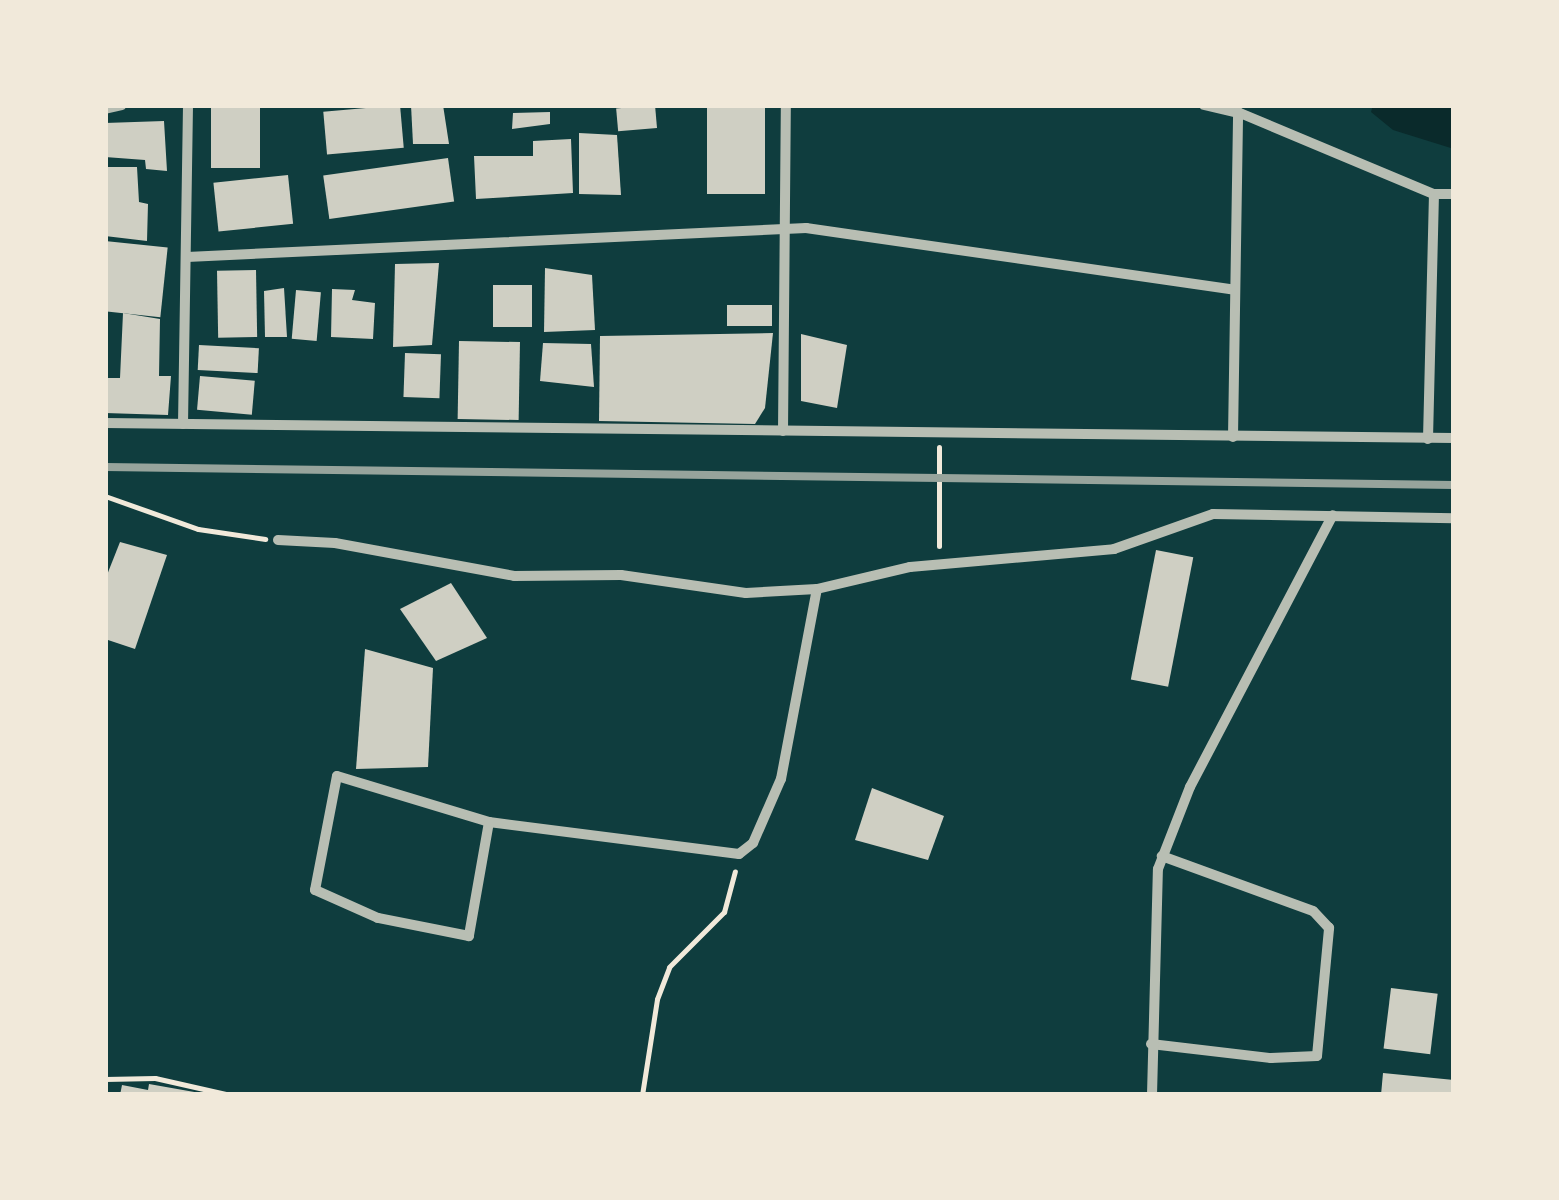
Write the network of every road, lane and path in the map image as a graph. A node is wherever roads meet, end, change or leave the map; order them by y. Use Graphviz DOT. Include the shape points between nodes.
graph roads {
  1 [pos="122,105"];
  2 [pos="188,105"];
  3 [pos="786,105"];
  4 [pos="1204,105"];
  5 [pos="105,109"];
  6 [pos="1238,112"];
  7 [pos="1434,194"];
  8 [pos="1454,194"];
  9 [pos="785,228"];
  10 [pos="187,257"];
  11 [pos="1235,290"];
  12 [pos="105,422"];
  13 [pos="183,424"];
  14 [pos="782,432"];
  15 [pos="939,434"];
  16 [pos="1233,437"];
  17 [pos="1454,438"];
  18 [pos="1428,440"];
  19 [pos="105,496"];
  20 [pos="1333,514"];
  21 [pos="1454,518"];
  22 [pos="278,540"];
  23 [pos="938,564"];
  24 [pos="817,589"];
  25 [pos="489,822"];
  26 [pos="740,854"];
  27 [pos="1162,856"];
  28 [pos="1151,1044"];
  29 [pos="105,1079"];
  30 [pos="230,1095"];
  31 [pos="642,1095"];
  32 [pos="1152,1095"];
  1 -- 5 [label="street"];
  2 -- 10 [label="street"];
  3 -- 9 [label="street"];
  4 -- 6 [label="street"];
  6 -- 7 [label="street"];
  6 -- 11 [label="street"];
  7 -- 8 [label="street"];
  7 -- 18 [label="street"];
  9 -- 10 [label="street"];
  9 -- 11 [label="street"];
  9 -- 14 [label="street"];
  10 -- 13 [label="street"];
  11 -- 16 [label="street"];
  12 -- 13 [label="street"];
  13 -- 14 [label="street"];
  14 -- 15 [label="street"];
  15 -- 16 [label="street"];
  15 -- 23 [label="path"];
  16 -- 18 [label="street"];
  17 -- 18 [label="street"];
  19 -- 22 [label="path" via="198,529"];
  20 -- 21 [label="street"];
  20 -- 23 [label="street" via="1212,514 1114,550"];
  20 -- 27 [label="street" via="1190,787"];
  22 -- 24 [label="street" via="335,543 514,576 620,576 746,593"];
  23 -- 24 [label="street"];
  24 -- 26 [label="street" via="782,779 753,843"];
  25 -- 25 [label="street" via="337,776 315,890 378,918 469,936"];
  25 -- 26 [label="street"];
  26 -- 31 [label="path" via="724,912 669,968 657,999"];
  27 -- 28 [label="street"];
  27 -- 28 [label="street" via="1313,911 1330,928 1316,1056 1271,1058"];
  28 -- 32 [label="street"];
  29 -- 30 [label="path" via="155,1078"];
}
